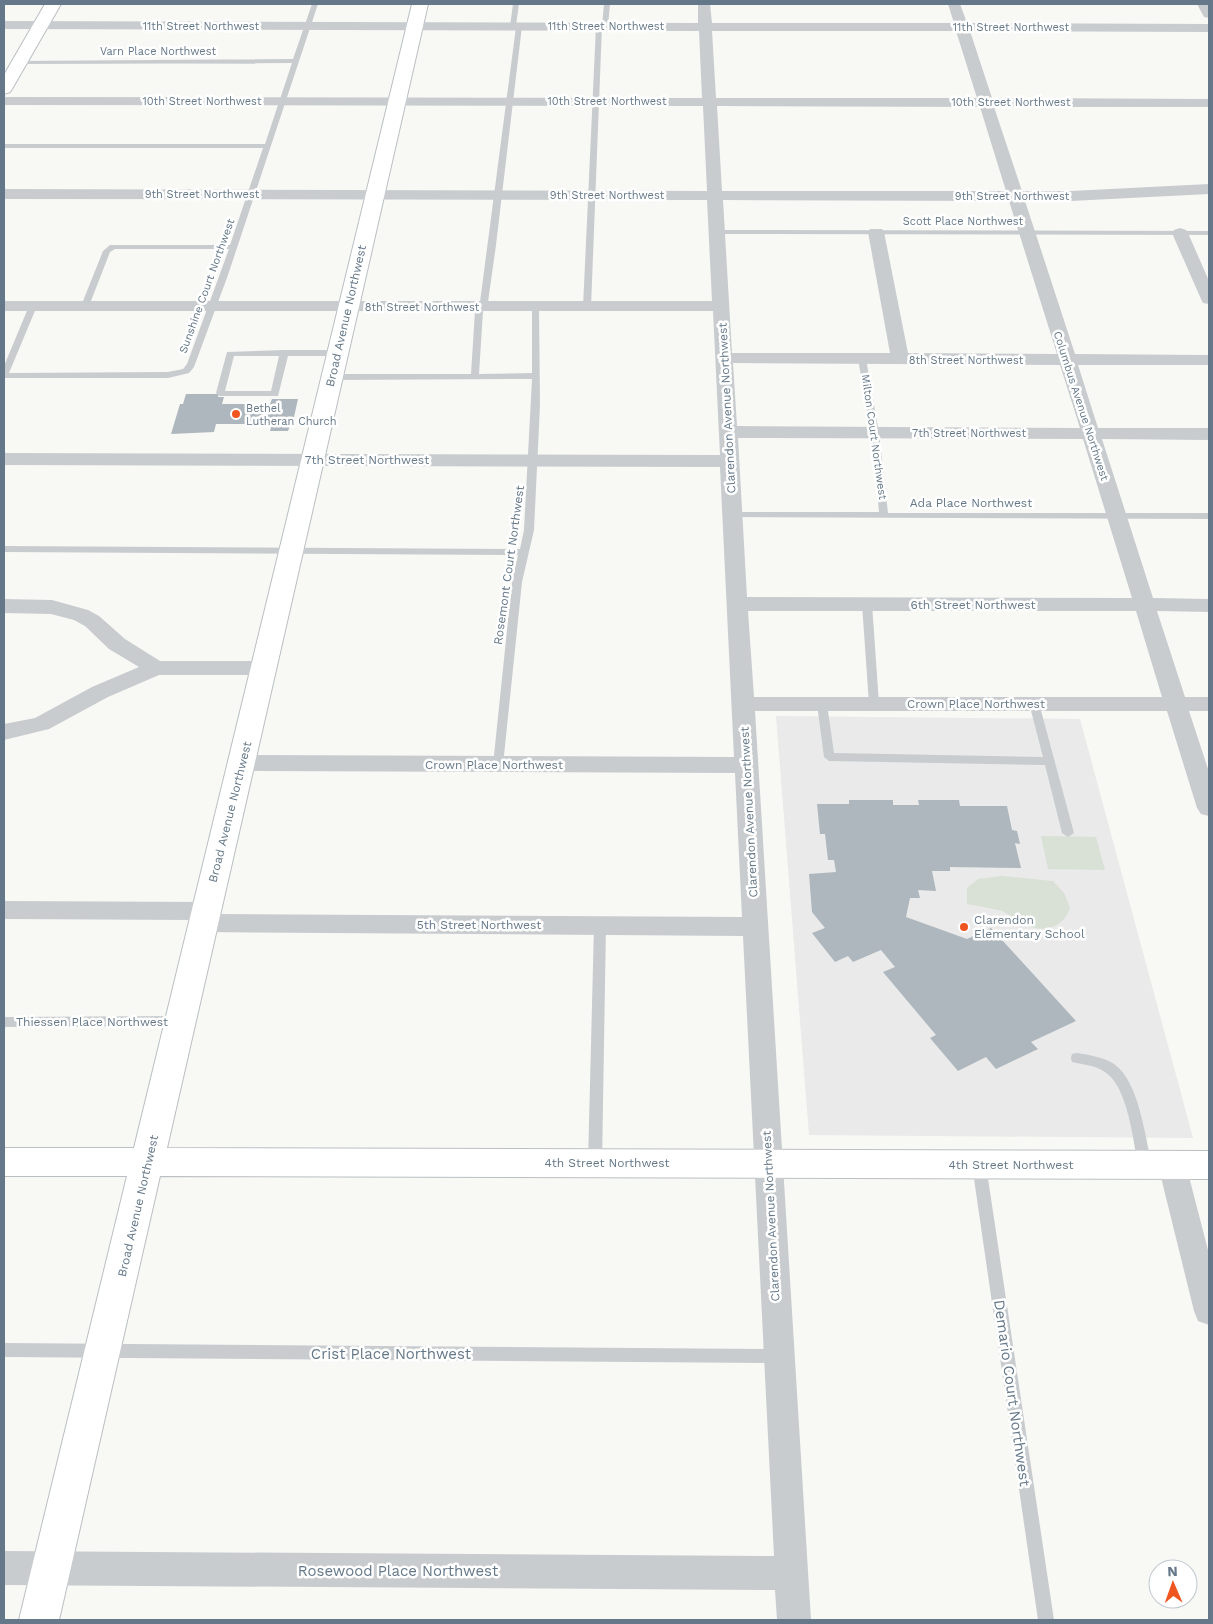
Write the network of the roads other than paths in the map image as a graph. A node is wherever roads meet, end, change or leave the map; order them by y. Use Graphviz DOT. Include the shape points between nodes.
graph roads {
  1 [pos="53,4"];
  2 [pos="315,4"];
  3 [pos="516,4"];
  4 [pos="607,4"];
  5 [pos="704,4"];
  6 [pos="954,4"];
  7 [pos="1203,4"];
  8 [pos="1209,14"];
  9 [pos="417,15"];
  10 [pos="4,26"];
  11 [pos="40,26"];
  12 [pos="308,26"];
  13 [pos="516,26"];
  14 [pos="602,26"];
  15 [pos="705,26"];
  16 [pos="962,27"];
  17 [pos="1209,28"];
  18 [pos="296,61"];
  19 [pos="19,62"];
  20 [pos="5,86"];
  21 [pos="4,101"];
  22 [pos="282,101"];
  23 [pos="396,101"];
  24 [pos="509,101"];
  25 [pos="597,101"];
  26 [pos="710,101"];
  27 [pos="985,102"];
  28 [pos="1209,103"];
  29 [pos="4,146"];
  30 [pos="267,146"];
  31 [pos="1209,189"];
  32 [pos="4,194"];
  33 [pos="252,194"];
  34 [pos="375,195"];
  35 [pos="499,195"];
  36 [pos="715,195"];
  37 [pos="592,196"];
  38 [pos="1016,196"];
  39 [pos="716,232"];
  40 [pos="876,232"];
  41 [pos="1026,232"];
  42 [pos="1180,233"];
  43 [pos="1209,233"];
  44 [pos="233,247"];
  45 [pos="1209,299"];
  46 [pos="4,306"];
  47 [pos="33,306"];
  48 [pos="85,306"];
  49 [pos="211,306"];
  50 [pos="721,306"];
  51 [pos="349,307"];
  52 [pos="481,307"];
  53 [pos="536,307"];
  54 [pos="587,307"];
  55 [pos="338,353"];
  56 [pos="284,354"];
  57 [pos="724,358"];
  58 [pos="862,359"];
  59 [pos="900,359"];
  60 [pos="1067,360"];
  61 [pos="1209,360"];
  62 [pos="4,376"];
  63 [pos="536,376"];
  64 [pos="332,377"];
  65 [pos="475,378"];
  66 [pos="728,432"];
  67 [pos="874,433"];
  68 [pos="1089,433"];
  69 [pos="1209,434"];
  70 [pos="4,459"];
  71 [pos="312,459"];
  72 [pos="534,461"];
  73 [pos="730,461"];
  74 [pos="733,515"];
  75 [pos="884,515"];
  76 [pos="1116,516"];
  77 [pos="1209,516"];
  78 [pos="4,549"];
  79 [pos="291,551"];
  80 [pos="524,552"];
  81 [pos="738,604"];
  82 [pos="866,604"];
  83 [pos="1146,605"];
  84 [pos="1209,605"];
  85 [pos="4,606"];
  86 [pos="156,668"];
  87 [pos="263,668"];
  88 [pos="1034,703"];
  89 [pos="743,704"];
  90 [pos="822,704"];
  91 [pos="874,704"];
  92 [pos="1176,704"];
  93 [pos="1209,704"];
  94 [pos="4,732"];
  95 [pos="1050,760"];
  96 [pos="242,763"];
  97 [pos="498,765"];
  98 [pos="747,765"];
  99 [pos="1209,808"];
  100 [pos="1068,833"];
  101 [pos="4,910"];
  102 [pos="204,917"];
  103 [pos="600,926"];
  104 [pos="756,927"];
  105 [pos="4,1022"];
  106 [pos="180,1022"];
  107 [pos="1077,1058"];
  108 [pos="4,1162"];
  109 [pos="148,1162"];
  110 [pos="595,1163"];
  111 [pos="768,1164"];
  112 [pos="979,1165"];
  113 [pos="1158,1165"];
  114 [pos="1209,1165"];
  115 [pos="1209,1311"];
  116 [pos="4,1350"];
  117 [pos="104,1352"];
  118 [pos="779,1356"];
  119 [pos="4,1568"];
  120 [pos="52,1569"];
  121 [pos="791,1574"];
  122 [pos="39,1620"];
  123 [pos="794,1620"];
  124 [pos="1046,1620"];
  1 -- 11 [label="street"];
  2 -- 12 [label="lane, Sunshine Court Northwest"];
  3 -- 13 [label="lane"];
  4 -- 14 [label="lane"];
  5 -- 15 [label="street, Clarendon Avenue Northwest"];
  6 -- 16 [label="street, Columbus Avenue Northwest"];
  7 -- 8 [label="street"];
  9 -- 12 [label="street, 11th Street Northwest"];
  9 -- 13 [label="street, 11th Street Northwest"];
  9 -- 23 [label="street, Broad Avenue Northwest"];
  10 -- 11 [label="street, 11th Street Northwest"];
  11 -- 12 [label="street, 11th Street Northwest"];
  11 -- 19 [label="street"];
  12 -- 18 [label="lane, Sunshine Court Northwest"];
  13 -- 14 [label="street, 11th Street Northwest"];
  13 -- 24 [label="lane"];
  14 -- 15 [label="street, 11th Street Northwest"];
  14 -- 25 [label="lane"];
  15 -- 16 [label="street, 11th Street Northwest"];
  15 -- 26 [label="street, Clarendon Avenue Northwest"];
  16 -- 17 [label="street, 11th Street Northwest"];
  16 -- 27 [label="street, Columbus Avenue Northwest"];
  18 -- 19 [label="lane, Varn Place Northwest"];
  18 -- 22 [label="lane, Sunshine Court Northwest"];
  19 -- 20 [label="street"];
  21 -- 22 [label="street, 10th Street Northwest"];
  22 -- 23 [label="street, 10th Street Northwest"];
  22 -- 30 [label="lane, Sunshine Court Northwest"];
  23 -- 24 [label="street, 10th Street Northwest"];
  23 -- 34 [label="street, Broad Avenue Northwest"];
  24 -- 25 [label="street, 10th Street Northwest"];
  24 -- 35 [label="lane"];
  25 -- 26 [label="street, 10th Street Northwest"];
  25 -- 37 [label="lane"];
  26 -- 27 [label="street, 10th Street Northwest"];
  26 -- 36 [label="street, Clarendon Avenue Northwest"];
  27 -- 28 [label="street, 10th Street Northwest"];
  27 -- 38 [label="street, Columbus Avenue Northwest"];
  29 -- 30 [label="lane"];
  30 -- 33 [label="lane, Sunshine Court Northwest"];
  31 -- 38 [label="street, 9th Street Northwest"];
  32 -- 33 [label="street, 9th Street Northwest"];
  33 -- 34 [label="street, 9th Street Northwest"];
  33 -- 44 [label="lane, Sunshine Court Northwest"];
  34 -- 35 [label="street, 9th Street Northwest"];
  34 -- 51 [label="street, Broad Avenue Northwest"];
  35 -- 37 [label="street, 9th Street Northwest"];
  35 -- 52 [label="lane"];
  36 -- 37 [label="street, 9th Street Northwest"];
  36 -- 38 [label="street, 9th Street Northwest"];
  36 -- 39 [label="street, Clarendon Avenue Northwest"];
  37 -- 54 [label="lane"];
  38 -- 41 [label="street, Columbus Avenue Northwest"];
  39 -- 40 [label="lane, Scott Place Northwest"];
  39 -- 50 [label="street, Clarendon Avenue Northwest"];
  40 -- 41 [label="lane, Scott Place Northwest"];
  40 -- 59 [label="street"];
  41 -- 42 [label="lane, Scott Place Northwest"];
  41 -- 60 [label="street, Columbus Avenue Northwest"];
  42 -- 43 [label="lane, Scott Place Northwest"];
  42 -- 45 [label="street"];
  44 -- 48 [label="lane" via="113,247 107,251"];
  44 -- 49 [label="lane, Sunshine Court Northwest"];
  46 -- 47 [label="street, 8th Street Northwest"];
  47 -- 48 [label="street, 8th Street Northwest"];
  47 -- 62 [label="lane"];
  48 -- 49 [label="street, 8th Street Northwest"];
  49 -- 51 [label="street, 8th Street Northwest"];
  49 -- 62 [label="lane, Sunshine Court Northwest" via="191,365 183,373"];
  50 -- 54 [label="street, 8th Street Northwest"];
  50 -- 57 [label="street, Clarendon Avenue Northwest"];
  51 -- 52 [label="street, 8th Street Northwest"];
  51 -- 55 [label="street, Broad Avenue Northwest"];
  52 -- 53 [label="street, 8th Street Northwest"];
  52 -- 65 [label="lane"];
  53 -- 54 [label="street, 8th Street Northwest"];
  53 -- 63 [label="lane, Rosemont Court Northwest"];
  55 -- 56 [label="lane"];
  55 -- 64 [label="street, Broad Avenue Northwest"];
  56 -- 56 [label="lane" via="230,354 220,393 275,394"];
  57 -- 58 [label="street, 8th Street Northwest"];
  57 -- 66 [label="street, Clarendon Avenue Northwest"];
  58 -- 59 [label="street, 8th Street Northwest"];
  58 -- 67 [label="lane, Milton Court Northwest"];
  59 -- 60 [label="street, 8th Street Northwest"];
  60 -- 61 [label="street, 8th Street Northwest"];
  60 -- 68 [label="street, Columbus Avenue Northwest"];
  63 -- 65 [label="lane"];
  63 -- 72 [label="lane, Rosemont Court Northwest"];
  64 -- 65 [label="lane"];
  64 -- 71 [label="street, Broad Avenue Northwest"];
  66 -- 67 [label="street, 7th Street Northwest"];
  66 -- 73 [label="street, Clarendon Avenue Northwest"];
  67 -- 68 [label="street, 7th Street Northwest"];
  67 -- 75 [label="lane, Milton Court Northwest"];
  68 -- 69 [label="street, 7th Street Northwest"];
  68 -- 76 [label="street, Columbus Avenue Northwest"];
  70 -- 71 [label="street, 7th Street Northwest"];
  71 -- 72 [label="street, 7th Street Northwest"];
  71 -- 79 [label="street, Broad Avenue Northwest"];
  72 -- 73 [label="street, 7th Street Northwest"];
  72 -- 80 [label="lane, Rosemont Court Northwest" via="529,530"];
  73 -- 74 [label="street, Clarendon Avenue Northwest"];
  74 -- 75 [label="lane, Ada Place Northwest"];
  74 -- 81 [label="street, Clarendon Avenue Northwest"];
  75 -- 76 [label="lane, Ada Place Northwest"];
  76 -- 77 [label="lane, Ada Place Northwest"];
  76 -- 83 [label="street, Columbus Avenue Northwest"];
  78 -- 79 [label="lane"];
  79 -- 80 [label="lane"];
  79 -- 87 [label="street, Broad Avenue Northwest"];
  80 -- 97 [label="lane, Rosemont Court Northwest" via="517,582"];
  81 -- 82 [label="street, 6th Street Northwest"];
  81 -- 89 [label="street, Clarendon Avenue Northwest"];
  82 -- 83 [label="street, 6th Street Northwest"];
  82 -- 91 [label="lane"];
  83 -- 84 [label="street, 6th Street Northwest"];
  83 -- 92 [label="street, Columbus Avenue Northwest"];
  85 -- 86 [label="street" via="52,607 81,615 117,644"];
  86 -- 87 [label="street"];
  86 -- 94 [label="street" via="100,692 41,724"];
  87 -- 96 [label="street, Broad Avenue Northwest"];
  88 -- 91 [label="street, Crown Place Northwest"];
  88 -- 92 [label="street, Crown Place Northwest"];
  88 -- 95 [label="lane"];
  89 -- 90 [label="street, Crown Place Northwest"];
  89 -- 98 [label="street, Clarendon Avenue Northwest"];
  90 -- 91 [label="street, Crown Place Northwest"];
  90 -- 95 [label="lane" via="829,757"];
  92 -- 93 [label="street, Crown Place Northwest"];
  92 -- 99 [label="street, Columbus Avenue Northwest"];
  95 -- 100 [label="lane"];
  96 -- 97 [label="street, Crown Place Northwest"];
  96 -- 102 [label="street, Broad Avenue Northwest"];
  97 -- 98 [label="street, Crown Place Northwest"];
  98 -- 104 [label="street, Clarendon Avenue Northwest"];
  101 -- 102 [label="street, 5th Street Northwest"];
  102 -- 103 [label="street, 5th Street Northwest"];
  102 -- 106 [label="street, Broad Avenue Northwest"];
  103 -- 104 [label="street, 5th Street Northwest"];
  103 -- 110 [label="lane"];
  104 -- 111 [label="street, Clarendon Avenue Northwest"];
  105 -- 106 [label="lane, Thiessen Place Northwest"];
  106 -- 109 [label="street, Broad Avenue Northwest"];
  107 -- 113 [label="lane" via="1096,1060 1118,1075"];
  108 -- 109 [label="street, 4th Street Northwest"];
  109 -- 110 [label="street, 4th Street Northwest"];
  109 -- 117 [label="street, Broad Avenue Northwest"];
  110 -- 111 [label="street, 4th Street Northwest"];
  111 -- 112 [label="street, 4th Street Northwest"];
  111 -- 118 [label="street, Clarendon Avenue Northwest"];
  112 -- 113 [label="street, 4th Street Northwest"];
  112 -- 124 [label="lane, Demario Court Northwest"];
  113 -- 114 [label="street, 4th Street Northwest"];
  113 -- 115 [label="street"];
  116 -- 117 [label="lane, Crist Place Northwest"];
  117 -- 118 [label="lane, Crist Place Northwest"];
  117 -- 120 [label="street, Broad Avenue Northwest"];
  118 -- 121 [label="street, Clarendon Avenue Northwest"];
  119 -- 120 [label="street, Rosewood Place Northwest"];
  120 -- 121 [label="street, Rosewood Place Northwest"];
  120 -- 122 [label="street, Broad Avenue Northwest"];
  121 -- 123 [label="street, Clarendon Avenue Northwest"];
}
